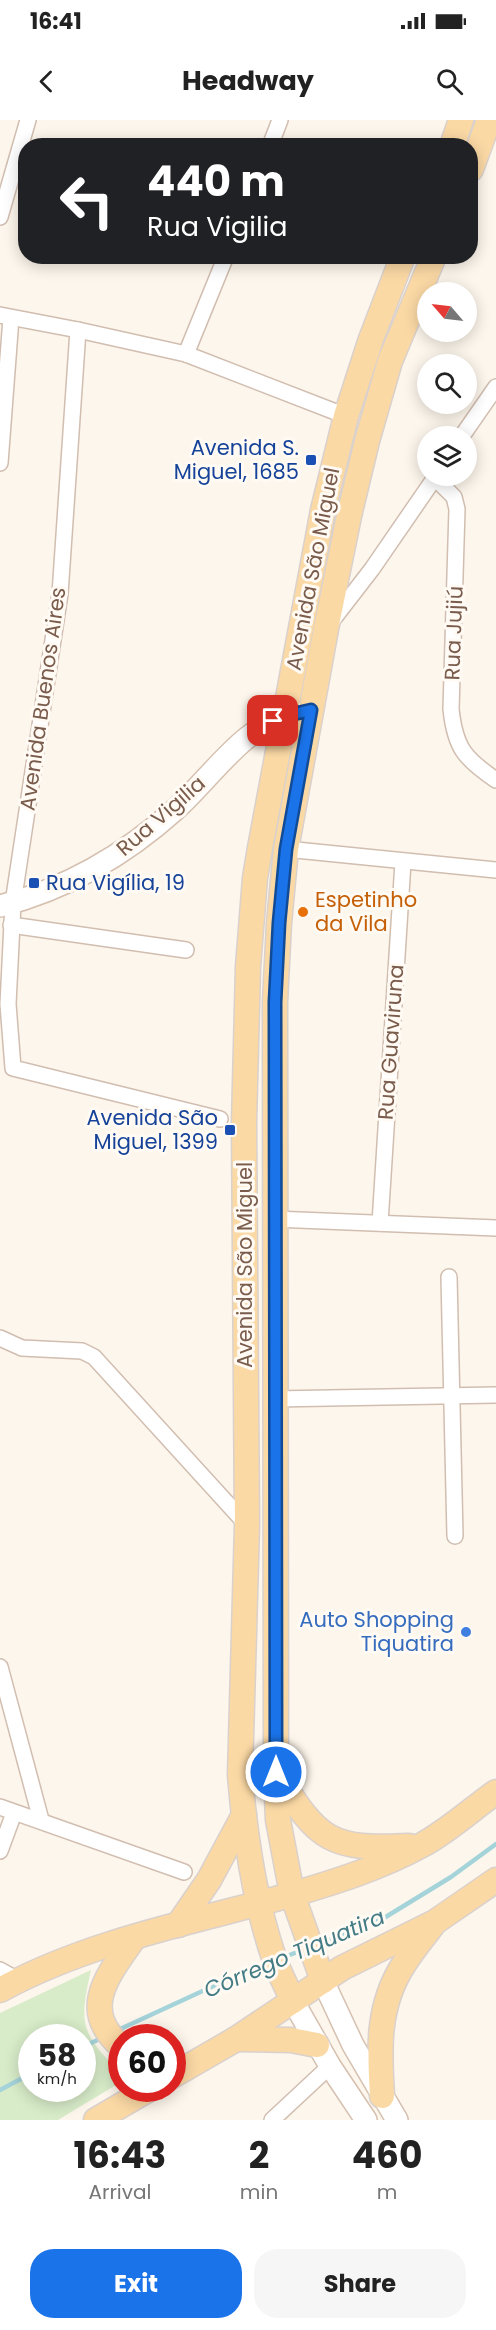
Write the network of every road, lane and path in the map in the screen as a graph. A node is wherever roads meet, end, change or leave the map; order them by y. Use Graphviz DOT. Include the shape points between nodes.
graph roads {
  1 [pos="28,120"];
  2 [pos="280,120"];
  3 [pos="461,120"];
  4 [pos="489,120"];
  5 [pos="23,138"];
  6 [pos="273,138"];
  7 [pos="455,138"];
  8 [pos="478,150"];
  9 [pos="18,154"];
  10 [pos="1,212"];
  11 [pos="223,264"];
  12 [pos="400,264"];
  13 [pos="431,264"];
  14 [pos="5,316"];
  15 [pos="78,330"];
  16 [pos="186,354"];
  17 [pos="496,387"];
  18 [pos="346,416"];
  19 [pos="469,426"];
  20 [pos="0,463"];
  21 [pos="428,486"];
  22 [pos="444,486"];
  23 [pos="326,629"];
  24 [pos="311,710"];
  25 [pos="285,716"];
  26 [pos="496,780"];
  27 [pos="286,849"];
  28 [pos="403,862"];
  29 [pos="496,870"];
  30 [pos="7,905"];
  31 [pos="11,925"];
  32 [pos="186,950"];
  33 [pos="220,1119"];
  34 [pos="274,1219"];
  35 [pos="380,1223"];
  36 [pos="496,1228"];
  37 [pos="449,1277"];
  38 [pos="0,1338"];
  39 [pos="496,1395"];
  40 [pos="452,1396"];
  41 [pos="274,1398"];
  42 [pos="248,1525"];
  43 [pos="455,1536"];
  44 [pos="0,1667"];
  45 [pos="276,1772"];
  46 [pos="496,1792"];
  47 [pos="7,1810"];
  48 [pos="243,1815"];
  49 [pos="41,1820"];
  50 [pos="423,1845"];
  51 [pos="0,1851"];
  52 [pos="184,1872"];
  53 [pos="496,1880"];
  54 [pos="292,1894"];
  55 [pos="258,1904"];
  56 [pos="435,1922"];
  57 [pos="178,1925"];
  58 [pos="134,1938"];
  59 [pos="6,1980"];
  60 [pos="323,1981"];
  61 [pos="292,2001"];
  62 [pos="108,2034"];
  63 [pos="237,2039"];
  64 [pos="317,2045"];
  65 [pos="186,2060"];
  66 [pos="200,2060"];
  67 [pos="330,2066"];
  68 [pos="186,2068"];
  69 [pos="382,2096"];
  70 [pos="128,2102"];
  71 [pos="96,2120"];
  72 [pos="272,2120"];
  73 [pos="366,2120"];
  74 [pos="397,2120"];
  1 -- 5 [label="street"];
  2 -- 6 [label="street"];
  3 -- 7 [label="main road"];
  4 -- 8 [label="main road"];
  9 -- 10 [label="street"];
  11 -- 16 [label="street"];
  12 -- 18 [label="main road, Avenida São Miguel"];
  13 -- 23 [label="main road, Avenida São Miguel" via="380,395"];
  14 -- 15 [label="street"];
  14 -- 20 [label="street"];
  15 -- 16 [label="street"];
  15 -- 30 [label="street, Avenida Buenos Aires" via="60,594"];
  16 -- 18 [label="street"];
  17 -- 19 [label="street"];
  18 -- 25 [label="main road, Avenida São Miguel" via="322,510"];
  21 -- 23 [label="street"];
  22 -- 26 [label="street, Rua Jujiú" via="454,497 457,509 451,710 454,731 471,762"];
  23 -- 24 [label="main road, Avenida São Miguel"];
  24 -- 25 [label="street, Rua Vigilia"];
  24 -- 27 [label="main road, Avenida São Miguel"];
  25 -- 30 [label="street, Rua Vigilia" via="262,726 236,747 142,838 68,882"];
  25 -- 42 [label="main road, Avenida São Miguel" via="255,879 248,967 243,1220"];
  27 -- 28 [label="street"];
  27 -- 34 [label="main road, Avenida São Miguel" via="275,1002"];
  28 -- 29 [label="street"];
  28 -- 35 [label="street, Rua Guaviruna"];
  30 -- 31 [label="street, Avenida Buenos Aires"];
  31 -- 32 [label="street"];
  31 -- 33 [label="street, Avenida Buenos Aires" via="8,1004 13,1068"];
  34 -- 35 [label="street"];
  34 -- 41 [label="main road, Avenida São Miguel"];
  35 -- 36 [label="street"];
  37 -- 40 [label="street"];
  38 -- 42 [label="street" via="22,1348 82,1351 94,1356"];
  39 -- 40 [label="street"];
  40 -- 41 [label="street"];
  40 -- 43 [label="street"];
  41 -- 45 [label="main road, Avenida São Miguel"];
  42 -- 48 [label="main road, Avenida São Miguel" via="240,1775"];
  44 -- 49 [label="street"];
  45 -- 50 [label="main road" via="309,1822 345,1845"];
  45 -- 54 [label="main road, Avenida São Miguel" via="279,1820"];
  46 -- 50 [label="main road"];
  47 -- 49 [label="street"];
  47 -- 51 [label="street"];
  48 -- 55 [label="main road, Avenida São Miguel"];
  48 -- 57 [label="main road" via="209,1880"];
  49 -- 52 [label="street"];
  50 -- 54 [label="main road" via="376,1866"];
  53 -- 56 [label="main road"];
  54 -- 55 [label="main road"];
  54 -- 60 [label="main road, Avenida São Miguel"];
  55 -- 57 [label="main road"];
  55 -- 61 [label="main road, Avenida São Miguel"];
  56 -- 60 [label="main road"];
  56 -- 69 [label="main road" via="404,1963 385,2004 380,2044"];
  57 -- 58 [label="main road"];
  58 -- 59 [label="main road"];
  58 -- 62 [label="main road" via="104,1982 100,1996 99,2012"];
  60 -- 61 [label="main road"];
  60 -- 69 [label="street, Avenida São Miguel" via="336,2013"];
  61 -- 63 [label="main road"];
  61 -- 64 [label="street, Avenida São Miguel"];
  63 -- 64 [label="main road" via="291,2040"];
  63 -- 66 [label="main road"];
  64 -- 67 [label="street, Avenida São Miguel"];
  65 -- 66 [label="main road"];
  66 -- 68 [label="main road"];
  67 -- 72 [label="street"];
  67 -- 73 [label="street, Avenida São Miguel"];
  69 -- 74 [label="street, Avenida São Miguel"];
  70 -- 71 [label="main road"];
}
